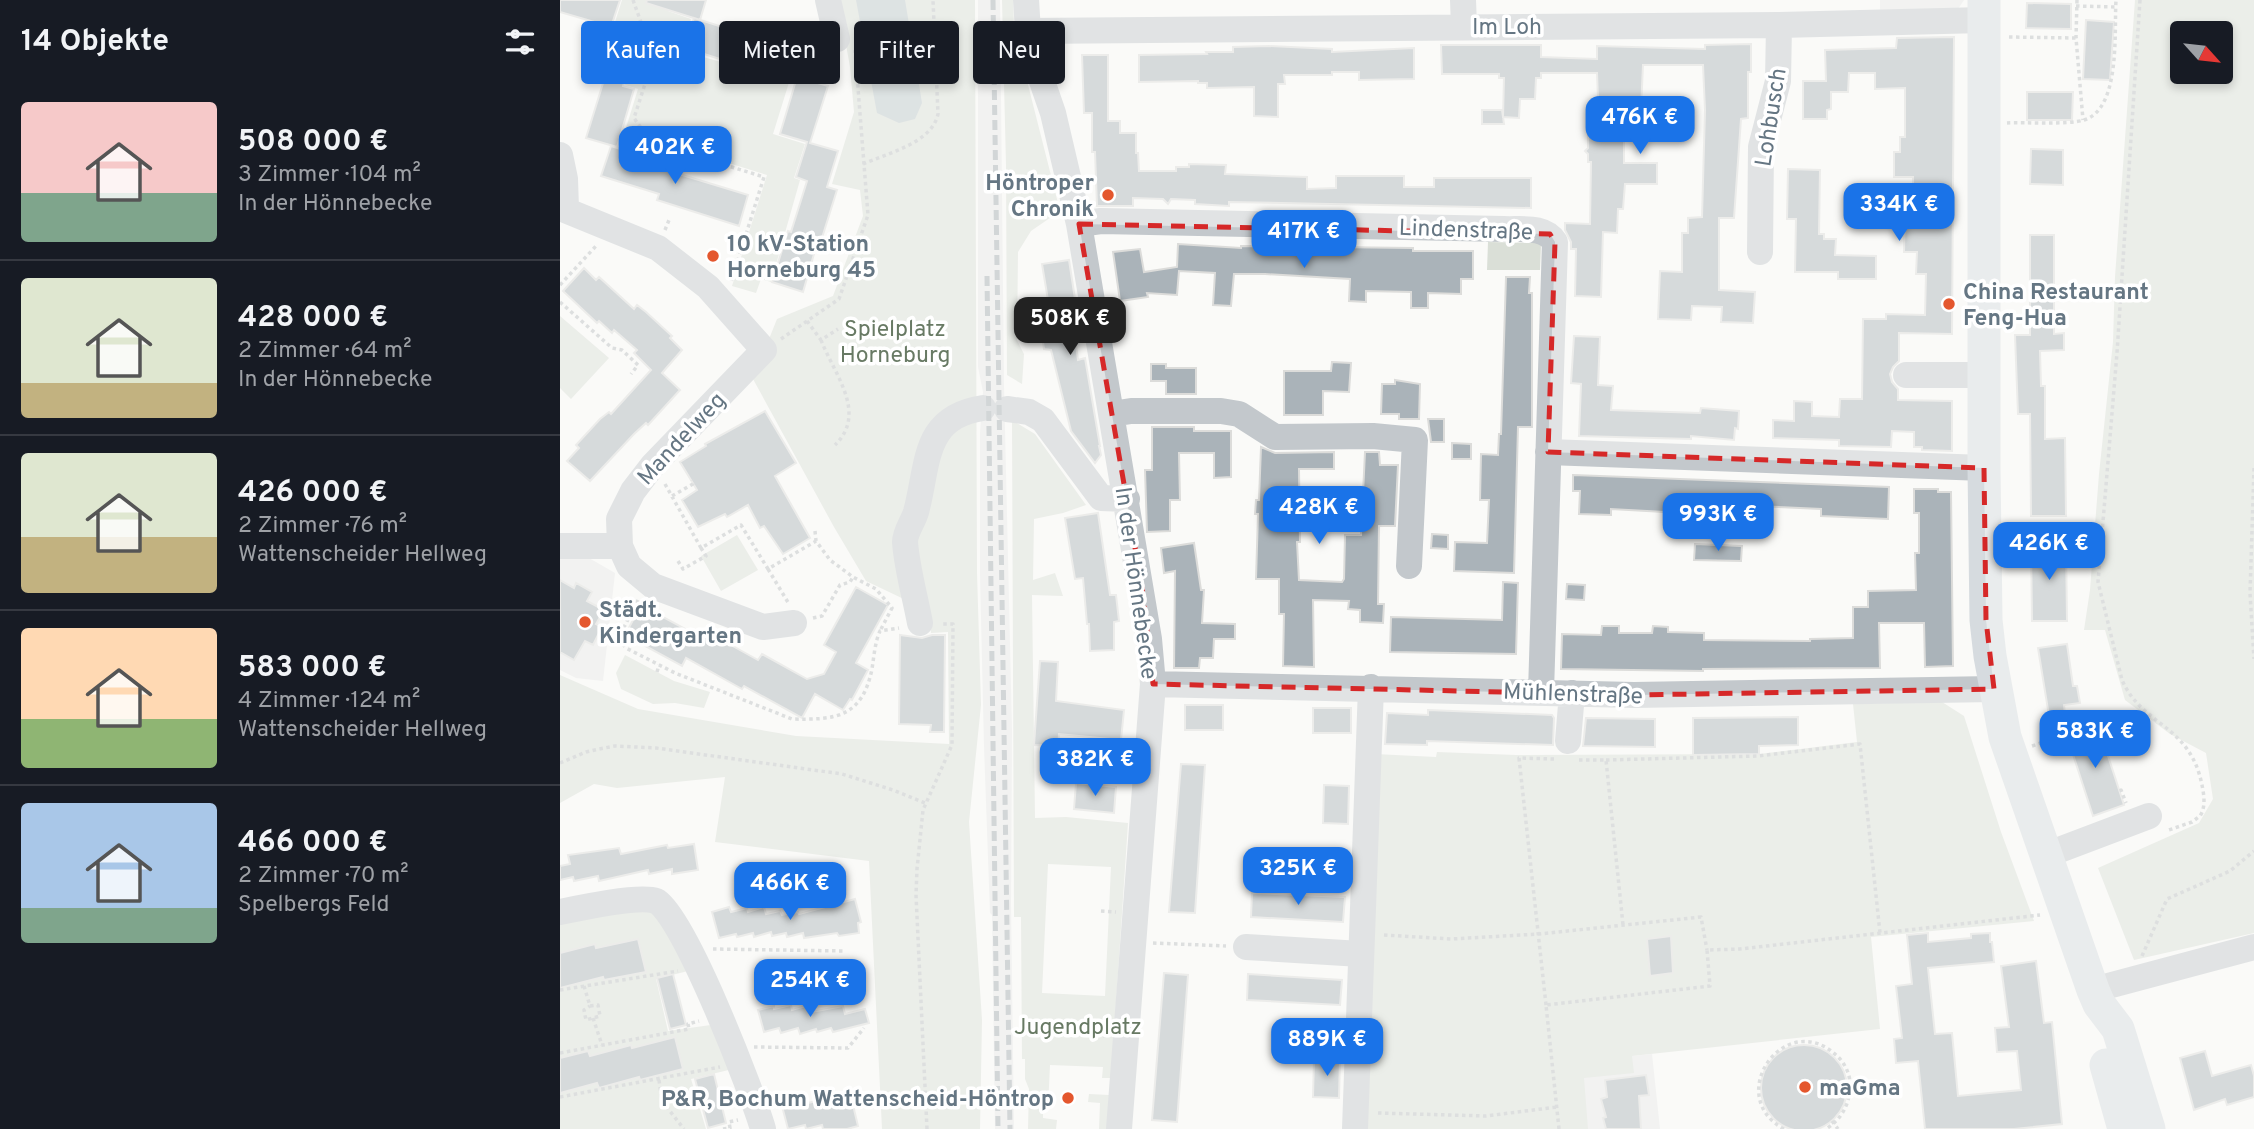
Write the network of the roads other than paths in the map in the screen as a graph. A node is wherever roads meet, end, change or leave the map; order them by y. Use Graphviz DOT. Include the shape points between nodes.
graph roads {
  1 [pos="828,0"];
  2 [pos="1027,0"];
  3 [pos="1463,13"];
  4 [pos="1984,19"];
  5 [pos="833,21"];
  6 [pos="1028,21"];
  7 [pos="1779,25"];
  8 [pos="1065,29"];
  9 [pos="1043,84"];
  10 [pos="560,155"];
  11 [pos="563,208"];
  12 [pos="1079,224"];
  13 [pos="1760,252"];
  14 [pos="1984,374"];
  15 [pos="1906,375"];
  16 [pos="1112,414"];
  17 [pos="1548,452"];
  18 [pos="1984,468"];
  19 [pos="1127,499"];
  20 [pos="560,546"];
  21 [pos="620,546"];
  22 [pos="1409,566"];
  23 [pos="794,623"];
  24 [pos="909,626"];
  25 [pos="1153,684"];
  26 [pos="1371,687"];
  27 [pos="1994,689"];
  28 [pos="1541,692"];
  29 [pos="1572,693"];
  30 [pos="1564,753"];
  31 [pos="2149,816"];
  32 [pos="2046,855"];
  33 [pos="560,912"];
  34 [pos="1362,944"];
  35 [pos="1246,947"];
  36 [pos="2254,947"];
  37 [pos="2096,997"];
  38 [pos="1361,1121"];
  39 [pos="751,1124"];
  40 [pos="1119,1129"];
  41 [pos="2124,1129"];
  42 [pos="2149,1129"];
  1 -- 5 [label="street"];
  2 -- 6 [label="street, In der Hönnebecke"];
  3 -- 7 [label="street, Im Loh"];
  3 -- 8 [label="street, Im Loh"];
  4 -- 7 [label="street, Im Loh"];
  4 -- 14 [label="main road"];
  7 -- 13 [label="street, Lohbusch" via="1778,81 1761,147"];
  9 -- 12 [label="street, In der Hönnebecke"];
  10 -- 11 [label="street" via="565,179"];
  11 -- 21 [label="street, Mandelweg" via="658,248 708,287 764,350 653,465 625,505"];
  12 -- 16 [label="street, In der Hönnebecke"];
  12 -- 17 [label="street, Lindenstraße" via="1101,220 1550,234 1555,242"];
  14 -- 15 [label="street"];
  14 -- 18 [label="main road"];
  16 -- 19 [label="street, In der Hönnebecke"];
  16 -- 22 [label="street" via="1221,411 1239,414 1275,437 1415,440"];
  17 -- 18 [label="street"];
  17 -- 28 [label="street, Lindenstraße"];
  18 -- 27 [label="main road" via="1986,620"];
  19 -- 24 [label="street" via="1101,498 1043,420 1029,412 965,411 939,430 930,447 905,539"];
  19 -- 25 [label="street, In der Hönnebecke"];
  20 -- 21 [label="street"];
  21 -- 23 [label="street" via="629,566 648,583 763,627"];
  25 -- 26 [label="street, Mühlenstraße"];
  25 -- 40 [label="street, In der Hönnebecke"];
  26 -- 28 [label="street, Mühlenstraße"];
  26 -- 34 [label="street"];
  27 -- 29 [label="street, Mühlenstraße"];
  27 -- 32 [label="main road" via="2010,754"];
  28 -- 29 [label="street, Mühlenstraße"];
  29 -- 30 [label="street"];
  31 -- 32 [label="street"];
  32 -- 37 [label="main road"];
  33 -- 39 [label="street" via="654,900 669,913 733,1055"];
  34 -- 35 [label="street" via="1299,951"];
  34 -- 38 [label="street"];
  36 -- 37 [label="street" via="2143,975"];
  37 -- 41 [label="main road" via="2098,1034"];
  37 -- 42 [label="main road" via="2118,1029"];
}
